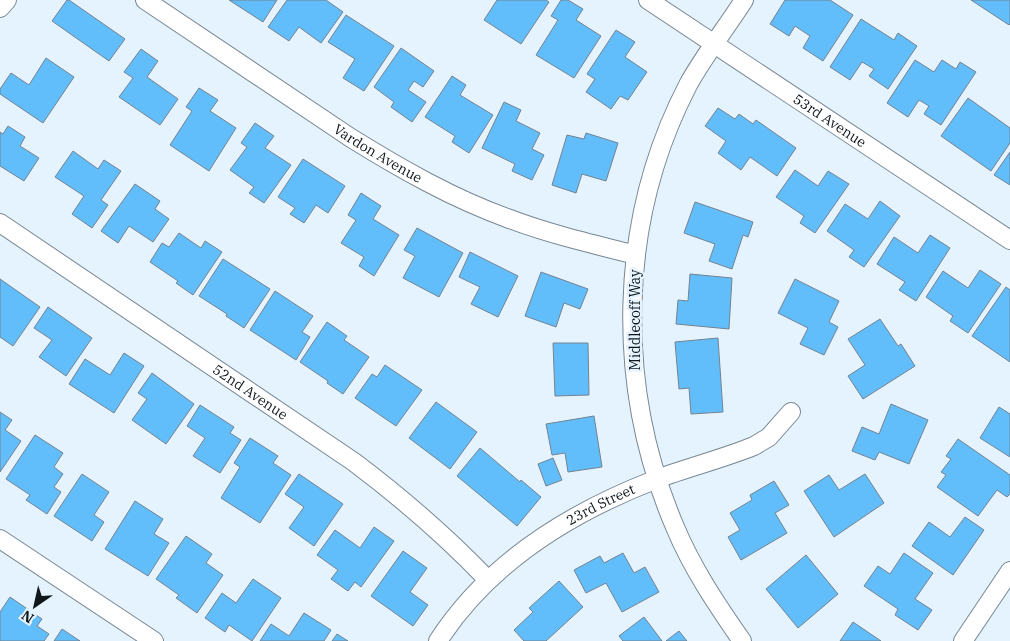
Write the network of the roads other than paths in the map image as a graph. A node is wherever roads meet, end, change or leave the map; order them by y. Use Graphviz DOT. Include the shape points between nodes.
graph roads {
  1 [pos="7,0"];
  2 [pos="146,0"];
  3 [pos="648,0"];
  4 [pos="744,0"];
  5 [pos="0,8"];
  6 [pos="715,44"];
  7 [pos="0,223"];
  8 [pos="1010,240"];
  9 [pos="636,255"];
  10 [pos="791,412"];
  11 [pos="657,479"];
  12 [pos="0,539"];
  13 [pos="1010,570"];
  14 [pos="488,580"];
  15 [pos="154,641"];
  16 [pos="438,641"];
  17 [pos="742,641"];
  18 [pos="963,641"];
  1 -- 5 [label="street"];
  2 -- 9 [label="street, Vardon Avenue" via="351,138 445,192 507,218"];
  3 -- 6 [label="street, 53rd Avenue"];
  4 -- 6 [label="street, Middlecoff Way"];
  6 -- 8 [label="street, 53rd Avenue"];
  6 -- 9 [label="street, Middlecoff Way" via="689,84 670,125 645,202"];
  7 -- 14 [label="street, 52nd Avenue" via="354,462 453,544"];
  9 -- 11 [label="street, Middlecoff Way" via="632,345 646,443"];
  10 -- 11 [label="street, 23rd Street" via="768,437 754,446"];
  11 -- 14 [label="street, 23rd Street" via="560,524 524,548"];
  11 -- 17 [label="street, Middlecoff Way" via="675,528 700,576"];
  12 -- 15 [label="street"];
  13 -- 18 [label="street"];
  14 -- 16 [label="street, 23rd Street"];
}
